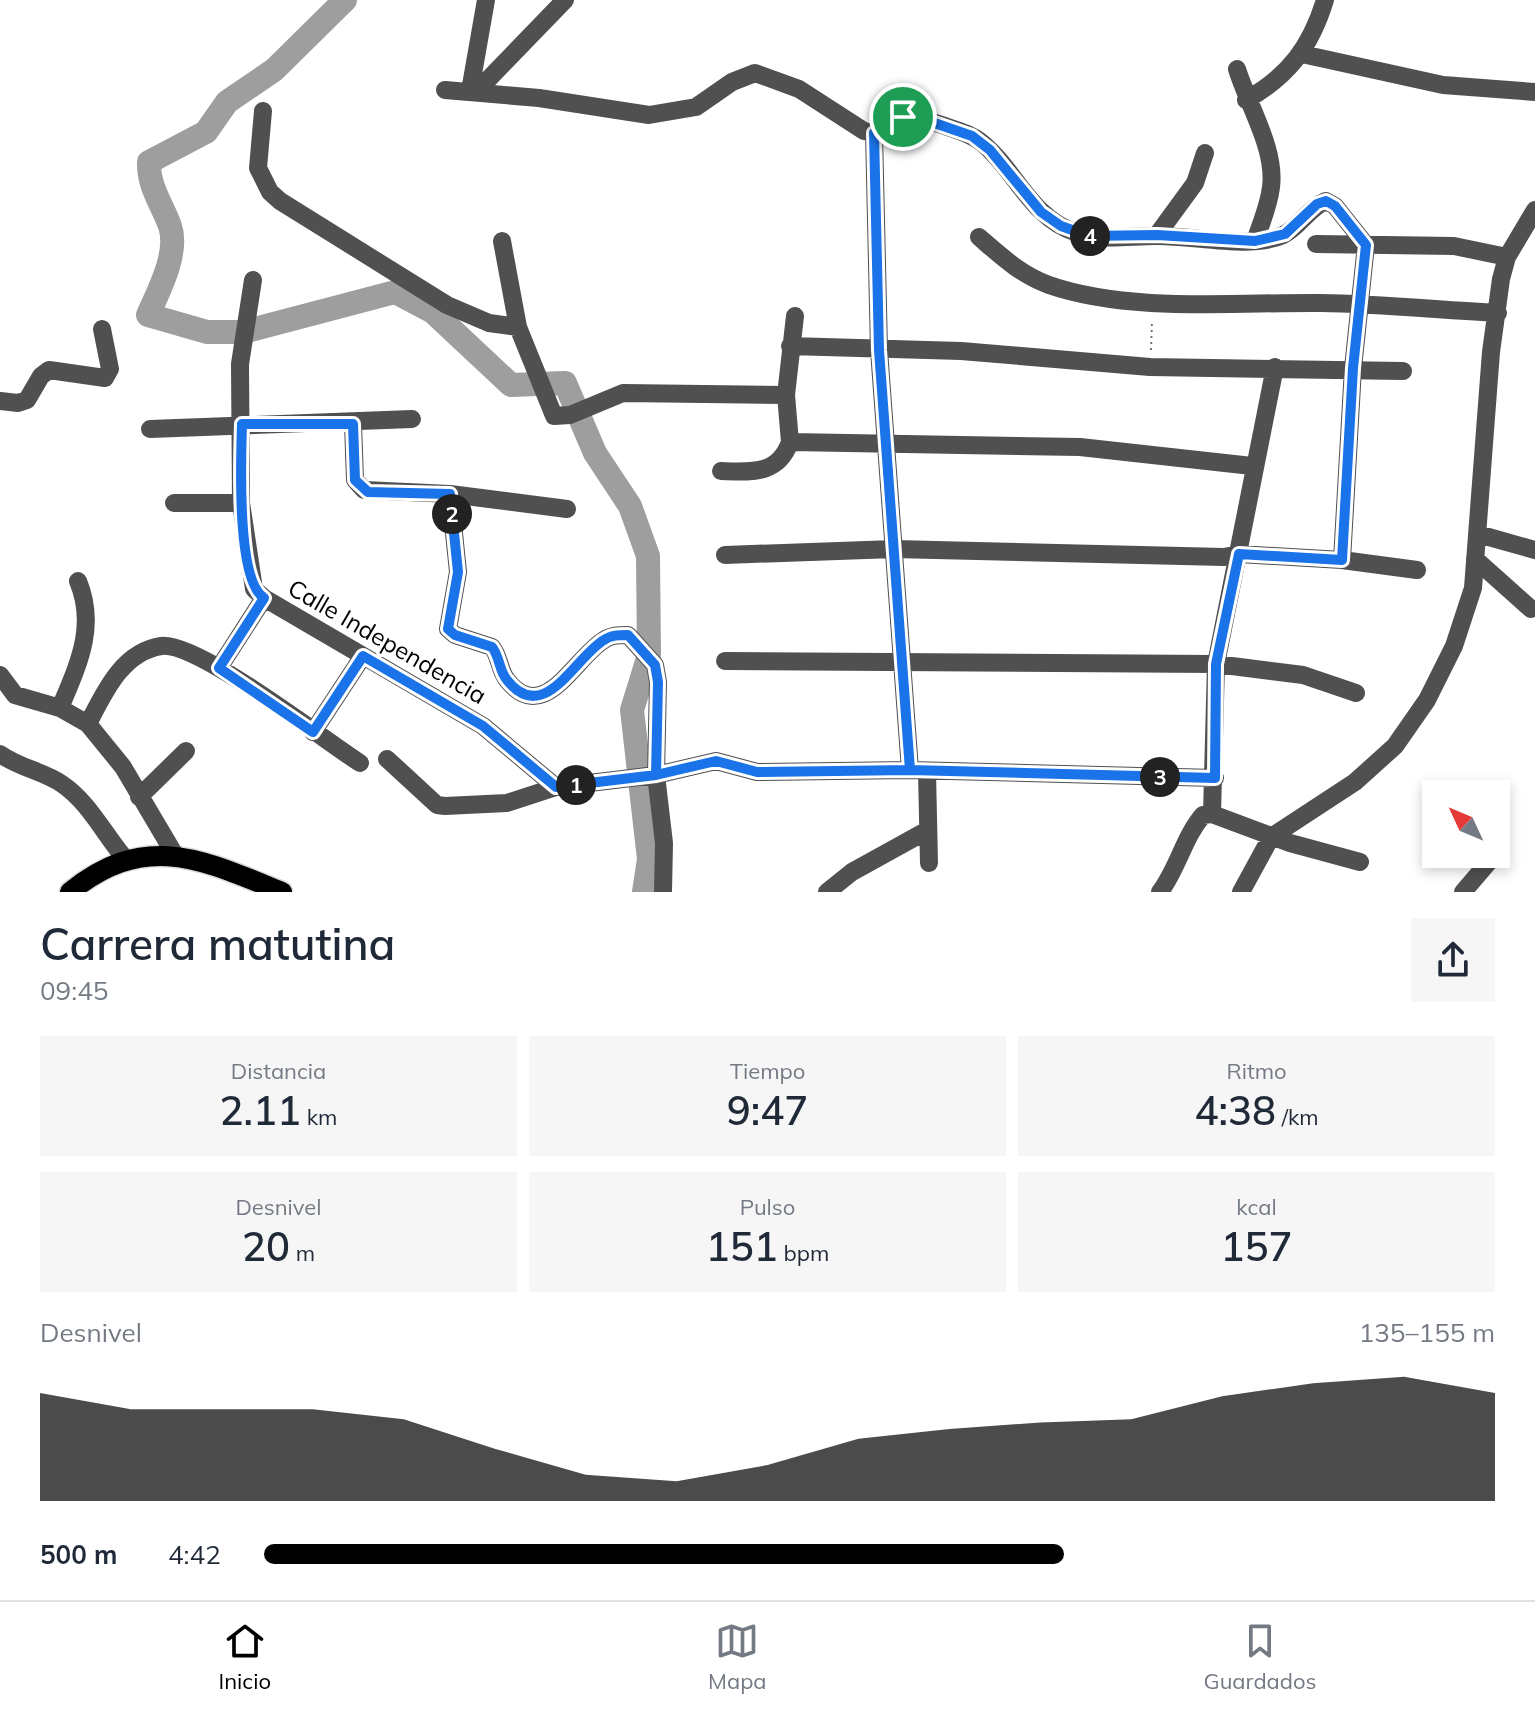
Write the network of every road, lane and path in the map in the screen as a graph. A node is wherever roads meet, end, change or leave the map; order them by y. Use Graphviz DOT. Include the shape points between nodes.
graph roads {
  1 [pos="486,0"];
  2 [pos="565,0"];
  3 [pos="1325,0"];
  4 [pos="1302,54"];
  5 [pos="1237,69"];
  6 [pos="445,90"];
  7 [pos="473,91"];
  8 [pos="1535,92"];
  9 [pos="1246,100"];
  10 [pos="263,111"];
  11 [pos="874,133"];
  12 [pos="1205,153"];
  13 [pos="1535,210"];
  14 [pos="1157,235"];
  15 [pos="979,237"];
  16 [pos="502,241"];
  17 [pos="1255,241"];
  18 [pos="1316,244"];
  19 [pos="1366,245"];
  20 [pos="1507,257"];
  21 [pos="253,280"];
  22 [pos="1153,301"];
  23 [pos="1362,303"];
  24 [pos="1498,313"];
  25 [pos="795,316"];
  26 [pos="518,327"];
  27 [pos="102,329"];
  28 [pos="790,346"];
  29 [pos="879,350"];
  30 [pos="1150,367"];
  31 [pos="1275,367"];
  32 [pos="1353,368"];
  33 [pos="1403,371"];
  34 [pos="786,395"];
  35 [pos="0,401"];
  36 [pos="412,419"];
  37 [pos="242,424"];
  38 [pos="353,424"];
  39 [pos="150,429"];
  40 [pos="790,442"];
  41 [pos="885,442"];
  42 [pos="1252,466"];
  43 [pos="721,471"];
  44 [pos="450,494"];
  45 [pos="174,503"];
  46 [pos="241,503"];
  47 [pos="567,509"];
  48 [pos="1478,534"];
  49 [pos="894,549"];
  50 [pos="1535,550"];
  51 [pos="1239,554"];
  52 [pos="725,555"];
  53 [pos="1475,559"];
  54 [pos="1342,560"];
  55 [pos="1417,570"];
  56 [pos="78,581"];
  57 [pos="264,598"];
  58 [pos="1531,609"];
  59 [pos="363,656"];
  60 [pos="904,660"];
  61 [pos="725,661"];
  62 [pos="1216,664"];
  63 [pos="219,668"];
  64 [pos="0,675"];
  65 [pos="1356,693"];
  66 [pos="60,708"];
  67 [pos="88,724"];
  68 [pos="313,732"];
  69 [pos="186,751"];
  70 [pos="0,754"];
  71 [pos="387,759"];
  72 [pos="360,763"];
  73 [pos="918,771"];
  74 [pos="656,775"];
  75 [pos="1215,778"];
  76 [pos="556,787"];
  77 [pos="139,797"];
  78 [pos="1212,814"];
  79 [pos="928,830"];
  80 [pos="1271,837"];
  81 [pos="175,855"];
  82 [pos="127,861"];
  83 [pos="1360,862"];
  84 [pos="929,863"];
  85 [pos="1484,868"];
  86 [pos="70,892"];
  87 [pos="282,892"];
  88 [pos="663,892"];
  89 [pos="827,892"];
  90 [pos="1160,892"];
  91 [pos="1241,892"];
  92 [pos="1463,892"];
  1 -- 7 [label="street"];
  2 -- 7 [label="street"];
  3 -- 4 [label="street"];
  4 -- 8 [label="street" via="1443,85"];
  4 -- 9 [label="street" via="1276,83"];
  5 -- 9 [label="street"];
  6 -- 7 [label="street"];
  7 -- 11 [label="street" via="649,115 696,107 755,73 799,89 844,121"];
  9 -- 17 [label="street" via="1268,154 1271,177"];
  10 -- 26 [label="street" via="258,168 270,192 447,305 489,323"];
  11 -- 14 [label="street" via="911,116 963,132 990,150 1028,199 1061,226 1099,237"];
  11 -- 29 [label="street"];
  12 -- 14 [label="street" via="1195,183"];
  13 -- 20 [label="street"];
  14 -- 17 [label="street"];
  15 -- 22 [label="street" via="1012,265 1049,285"];
  16 -- 26 [label="street"];
  17 -- 19 [label="street" via="1285,234 1326,201"];
  18 -- 19 [label="street"];
  19 -- 20 [label="street" via="1454,246"];
  19 -- 23 [label="street"];
  20 -- 24 [label="street"];
  21 -- 37 [label="street" via="240,364"];
  22 -- 23 [label="street"];
  22 -- 30 [label="path"];
  23 -- 24 [label="street"];
  23 -- 32 [label="street"];
  24 -- 48 [label="street"];
  25 -- 28 [label="street"];
  26 -- 34 [label="street" via="558,418 623,393"];
  27 -- 35 [label="street" via="110,369 105,378 49,370 27,400"];
  28 -- 29 [label="street"];
  28 -- 34 [label="street"];
  29 -- 30 [label="street" via="1050,356"];
  29 -- 41 [label="street"];
  30 -- 31 [label="street"];
  31 -- 32 [label="street"];
  31 -- 42 [label="street"];
  32 -- 33 [label="street"];
  32 -- 54 [label="street"];
  34 -- 40 [label="street"];
  36 -- 38 [label="street"];
  37 -- 38 [label="street"];
  37 -- 39 [label="street"];
  37 -- 46 [label="street"];
  38 -- 44 [label="street" via="359,487 368,492"];
  40 -- 41 [label="street"];
  40 -- 43 [label="street" via="780,462 767,470"];
  41 -- 42 [label="street" via="1080,447"];
  41 -- 49 [label="street"];
  42 -- 51 [label="street"];
  44 -- 47 [label="street"];
  44 -- 74 [label="street" via="458,572 449,631 492,647 507,681 530,696 556,687 607,637 628,635 655,665"];
  45 -- 46 [label="street"];
  46 -- 57 [label="street" via="252,583"];
  48 -- 50 [label="street"];
  48 -- 53 [label="street"];
  49 -- 51 [label="street"];
  49 -- 52 [label="street"];
  49 -- 60 [label="street"];
  51 -- 54 [label="street"];
  51 -- 62 [label="street"];
  53 -- 58 [label="street"];
  53 -- 80 [label="street" via="1473,588 1454,646 1427,700 1395,746 1355,782"];
  54 -- 55 [label="street"];
  56 -- 66 [label="street" via="87,606 86,638"];
  57 -- 59 [label="street, Calle Independencia"];
  57 -- 63 [label="street"];
  59 -- 68 [label="street"];
  59 -- 76 [label="street, Calle Independencia" via="483,726"];
  60 -- 61 [label="street"];
  60 -- 62 [label="street"];
  60 -- 73 [label="street"];
  62 -- 65 [label="street" via="1303,675"];
  62 -- 75 [label="street"];
  63 -- 67 [label="street" via="174,647 137,655 119,671"];
  63 -- 68 [label="street"];
  64 -- 66 [label="street" via="15,695"];
  66 -- 67 [label="street"];
  67 -- 77 [label="street" via="123,767"];
  68 -- 72 [label="street"];
  69 -- 77 [label="street"];
  70 -- 82 [label="street" via="61,782"];
  71 -- 76 [label="street" via="440,806 492,805"];
  73 -- 74 [label="street" via="757,772 716,761"];
  73 -- 75 [label="street"];
  73 -- 79 [label="street"];
  74 -- 76 [label="street"];
  74 -- 88 [label="street"];
  75 -- 78 [label="street"];
  77 -- 81 [label="street"];
  78 -- 80 [label="street"];
  78 -- 90 [label="street" via="1194,825 1176,871"];
  79 -- 84 [label="street"];
  79 -- 89 [label="street"];
  80 -- 83 [label="street"];
  80 -- 91 [label="street"];
  81 -- 82 [label="main road"];
  81 -- 87 [label="main road"];
  82 -- 86 [label="main road" via="109,864"];
  85 -- 92 [label="street"];
}
